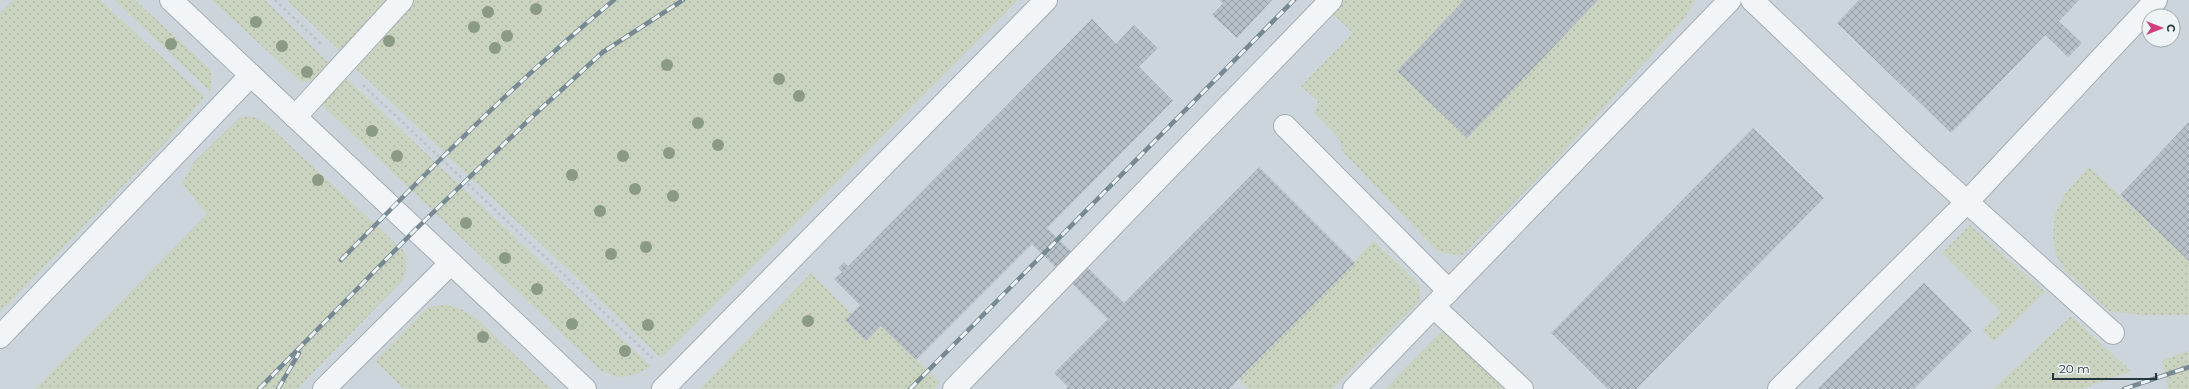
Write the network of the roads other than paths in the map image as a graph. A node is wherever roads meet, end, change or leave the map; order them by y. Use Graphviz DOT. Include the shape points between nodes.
graph roads {
  1 [pos="171,0"];
  2 [pos="402,0"];
  3 [pos="1046,0"];
  4 [pos="1331,0"];
  5 [pos="1730,0"];
  6 [pos="1752,0"];
  7 [pos="2156,0"];
  8 [pos="251,75"];
  9 [pos="295,117"];
  10 [pos="1284,126"];
  11 [pos="1968,202"];
  12 [pos="450,263"];
  13 [pos="1449,291"];
  14 [pos="1434,307"];
  15 [pos="2113,333"];
  16 [pos="0,337"];
  17 [pos="667,386"];
  18 [pos="324,389"];
  19 [pos="585,389"];
  20 [pos="954,389"];
  21 [pos="1354,389"];
  22 [pos="1522,389"];
  23 [pos="1779,389"];
  1 -- 8 [label="lane"];
  2 -- 9 [label="lane"];
  3 -- 17 [label="lane"];
  4 -- 20 [label="lane"];
  5 -- 13 [label="lane"];
  6 -- 11 [label="lane"];
  7 -- 11 [label="lane"];
  8 -- 9 [label="lane"];
  8 -- 16 [label="lane"];
  9 -- 12 [label="lane"];
  10 -- 13 [label="lane"];
  11 -- 15 [label="lane"];
  11 -- 23 [label="lane"];
  12 -- 18 [label="lane"];
  12 -- 19 [label="lane"];
  13 -- 14 [label="lane"];
  14 -- 21 [label="lane"];
  14 -- 22 [label="lane"];
}
